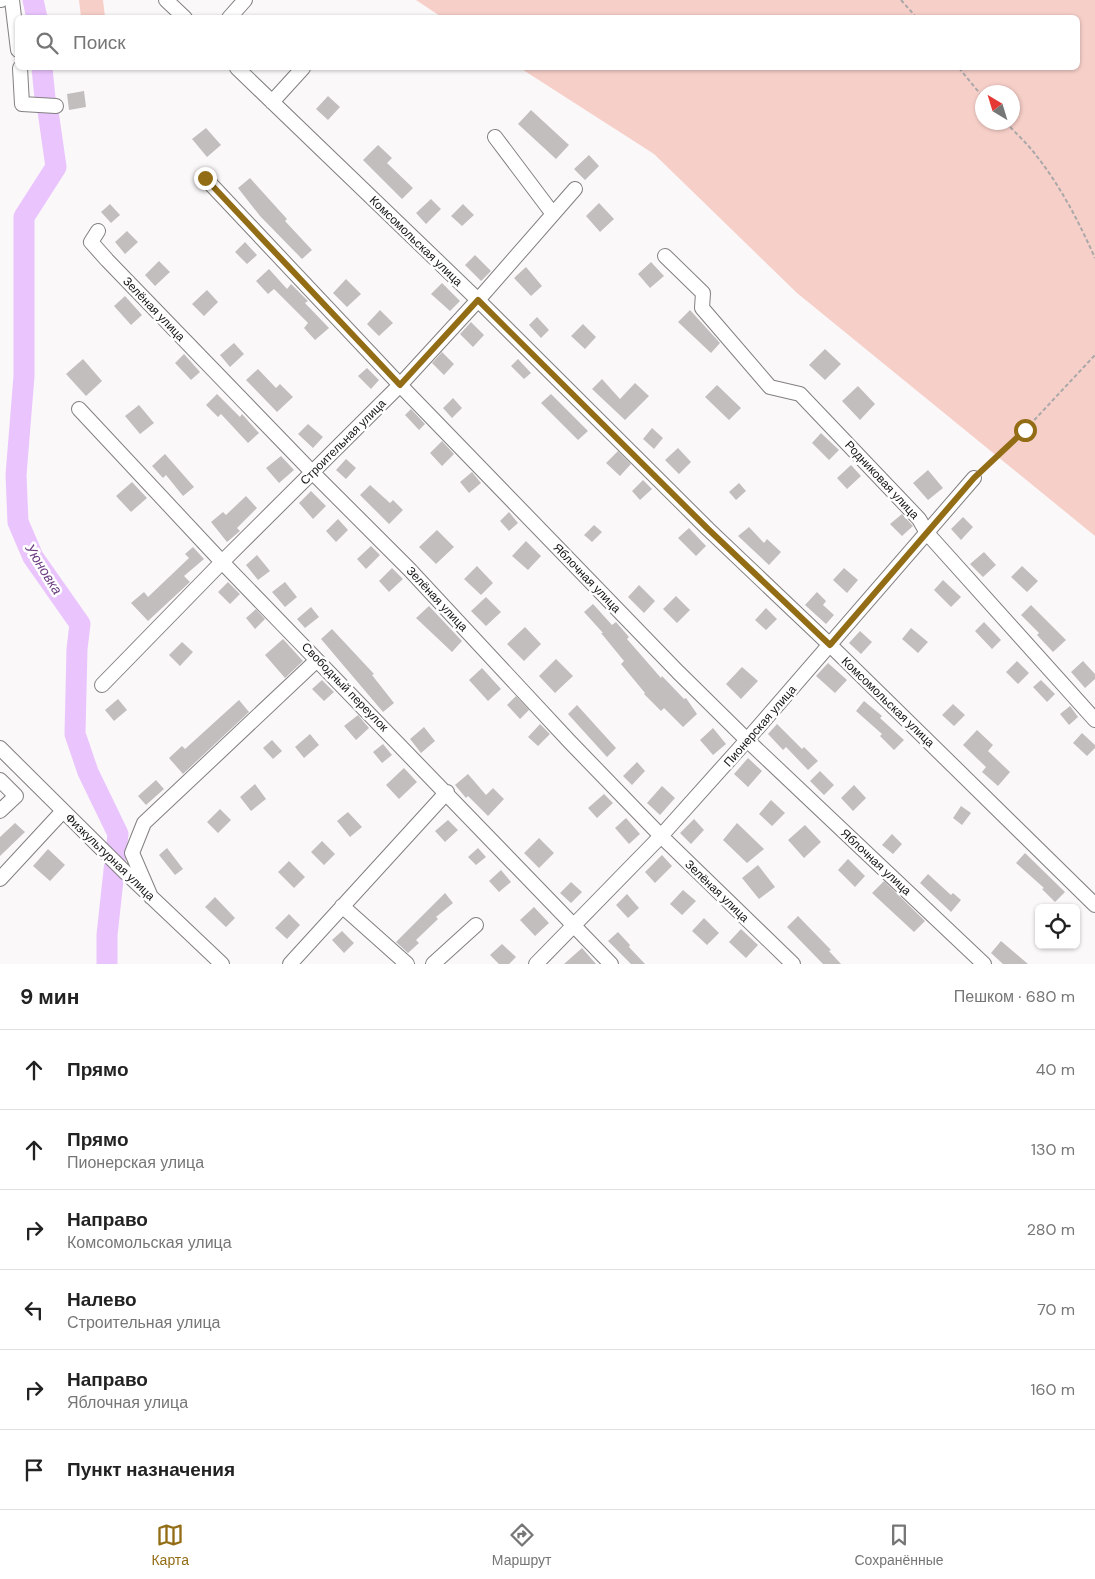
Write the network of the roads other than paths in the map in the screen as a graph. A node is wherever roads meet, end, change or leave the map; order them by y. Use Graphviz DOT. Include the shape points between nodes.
graph roads {
  1 [pos="12,0"];
  2 [pos="166,0"];
  3 [pos="245,0"];
  4 [pos="182,15"];
  5 [pos="232,15"];
  6 [pos="15,25"];
  7 [pos="20,70"];
  8 [pos="239,70"];
  9 [pos="301,70"];
  10 [pos="272,102"];
  11 [pos="56,106"];
  12 [pos="495,137"];
  13 [pos="205,178"];
  14 [pos="574,189"];
  15 [pos="553,214"];
  16 [pos="98,231"];
  17 [pos="665,256"];
  18 [pos="478,300"];
  19 [pos="400,385"];
  20 [pos="80,409"];
  21 [pos="313,473"];
  22 [pos="974,478"];
  23 [pos="927,533"];
  24 [pos="222,562"];
  25 [pos="830,645"];
  26 [pos="317,660"];
  27 [pos="102,685"];
  28 [pos="1095,720"];
  29 [pos="747,740"];
  30 [pos="0,748"];
  31 [pos="0,780"];
  32 [pos="447,792"];
  33 [pos="0,811"];
  34 [pos="63,811"];
  35 [pos="661,836"];
  36 [pos="0,879"];
  37 [pos="151,897"];
  38 [pos="1095,905"];
  39 [pos="342,906"];
  40 [pos="476,925"];
  41 [pos="574,925"];
  42 [pos="222,964"];
  43 [pos="290,964"];
  44 [pos="406,964"];
  45 [pos="433,964"];
  46 [pos="536,964"];
  47 [pos="611,964"];
  48 [pos="793,964"];
  49 [pos="984,964"];
  1 -- 6 [label="street"];
  2 -- 4 [label="street"];
  3 -- 5 [label="street"];
  7 -- 11 [label="street" via="22,104"];
  8 -- 10 [label="street, Комсомольская улица"];
  9 -- 10 [label="street"];
  10 -- 18 [label="street, Комсомольская улица"];
  12 -- 15 [label="street"];
  13 -- 19 [label="street, Яблочная улица"];
  14 -- 15 [label="street, Строительная улица"];
  15 -- 18 [label="street, Строительная улица"];
  16 -- 21 [label="street, Зелёная улица" via="91,242"];
  17 -- 23 [label="street, Родниковая улица" via="703,293 702,308 770,388 800,394 919,518"];
  18 -- 19 [label="street, Строительная улица"];
  18 -- 25 [label="street, Комсомольская улица" via="708,529"];
  19 -- 21 [label="street, Строительная улица"];
  19 -- 29 [label="street, Яблочная улица"];
  20 -- 24 [label="street, Свободный переулок"];
  21 -- 24 [label="street, Строительная улица"];
  21 -- 35 [label="street, Зелёная улица" via="409,569"];
  22 -- 23 [label="street, Пионерская улица"];
  23 -- 25 [label="street, Пионерская улица"];
  23 -- 28 [label="street, Родниковая улица"];
  24 -- 26 [label="street, Свободный переулок"];
  24 -- 27 [label="street, Строительная улица"];
  25 -- 29 [label="street, Пионерская улица"];
  25 -- 38 [label="street, Комсомольская улица"];
  26 -- 32 [label="street, Свободный переулок"];
  26 -- 37 [label="street" via="144,823 132,853"];
  29 -- 35 [label="street, Пионерская улица"];
  29 -- 49 [label="street, Яблочная улица"];
  30 -- 34 [label="street, Физкультурная улица"];
  31 -- 33 [label="street" via="16,796"];
  32 -- 39 [label="street"];
  32 -- 41 [label="street, Свободный переулок"];
  34 -- 36 [label="street"];
  34 -- 37 [label="street, Физкультурная улица"];
  35 -- 41 [label="street, Пионерская улица"];
  35 -- 48 [label="street, Зелёная улица"];
  37 -- 42 [label="street, Физкультурная улица"];
  39 -- 43 [label="street"];
  39 -- 44 [label="street"];
  40 -- 45 [label="street"];
  41 -- 46 [label="street, Пионерская улица"];
  41 -- 47 [label="street, Свободный переулок"];
}
